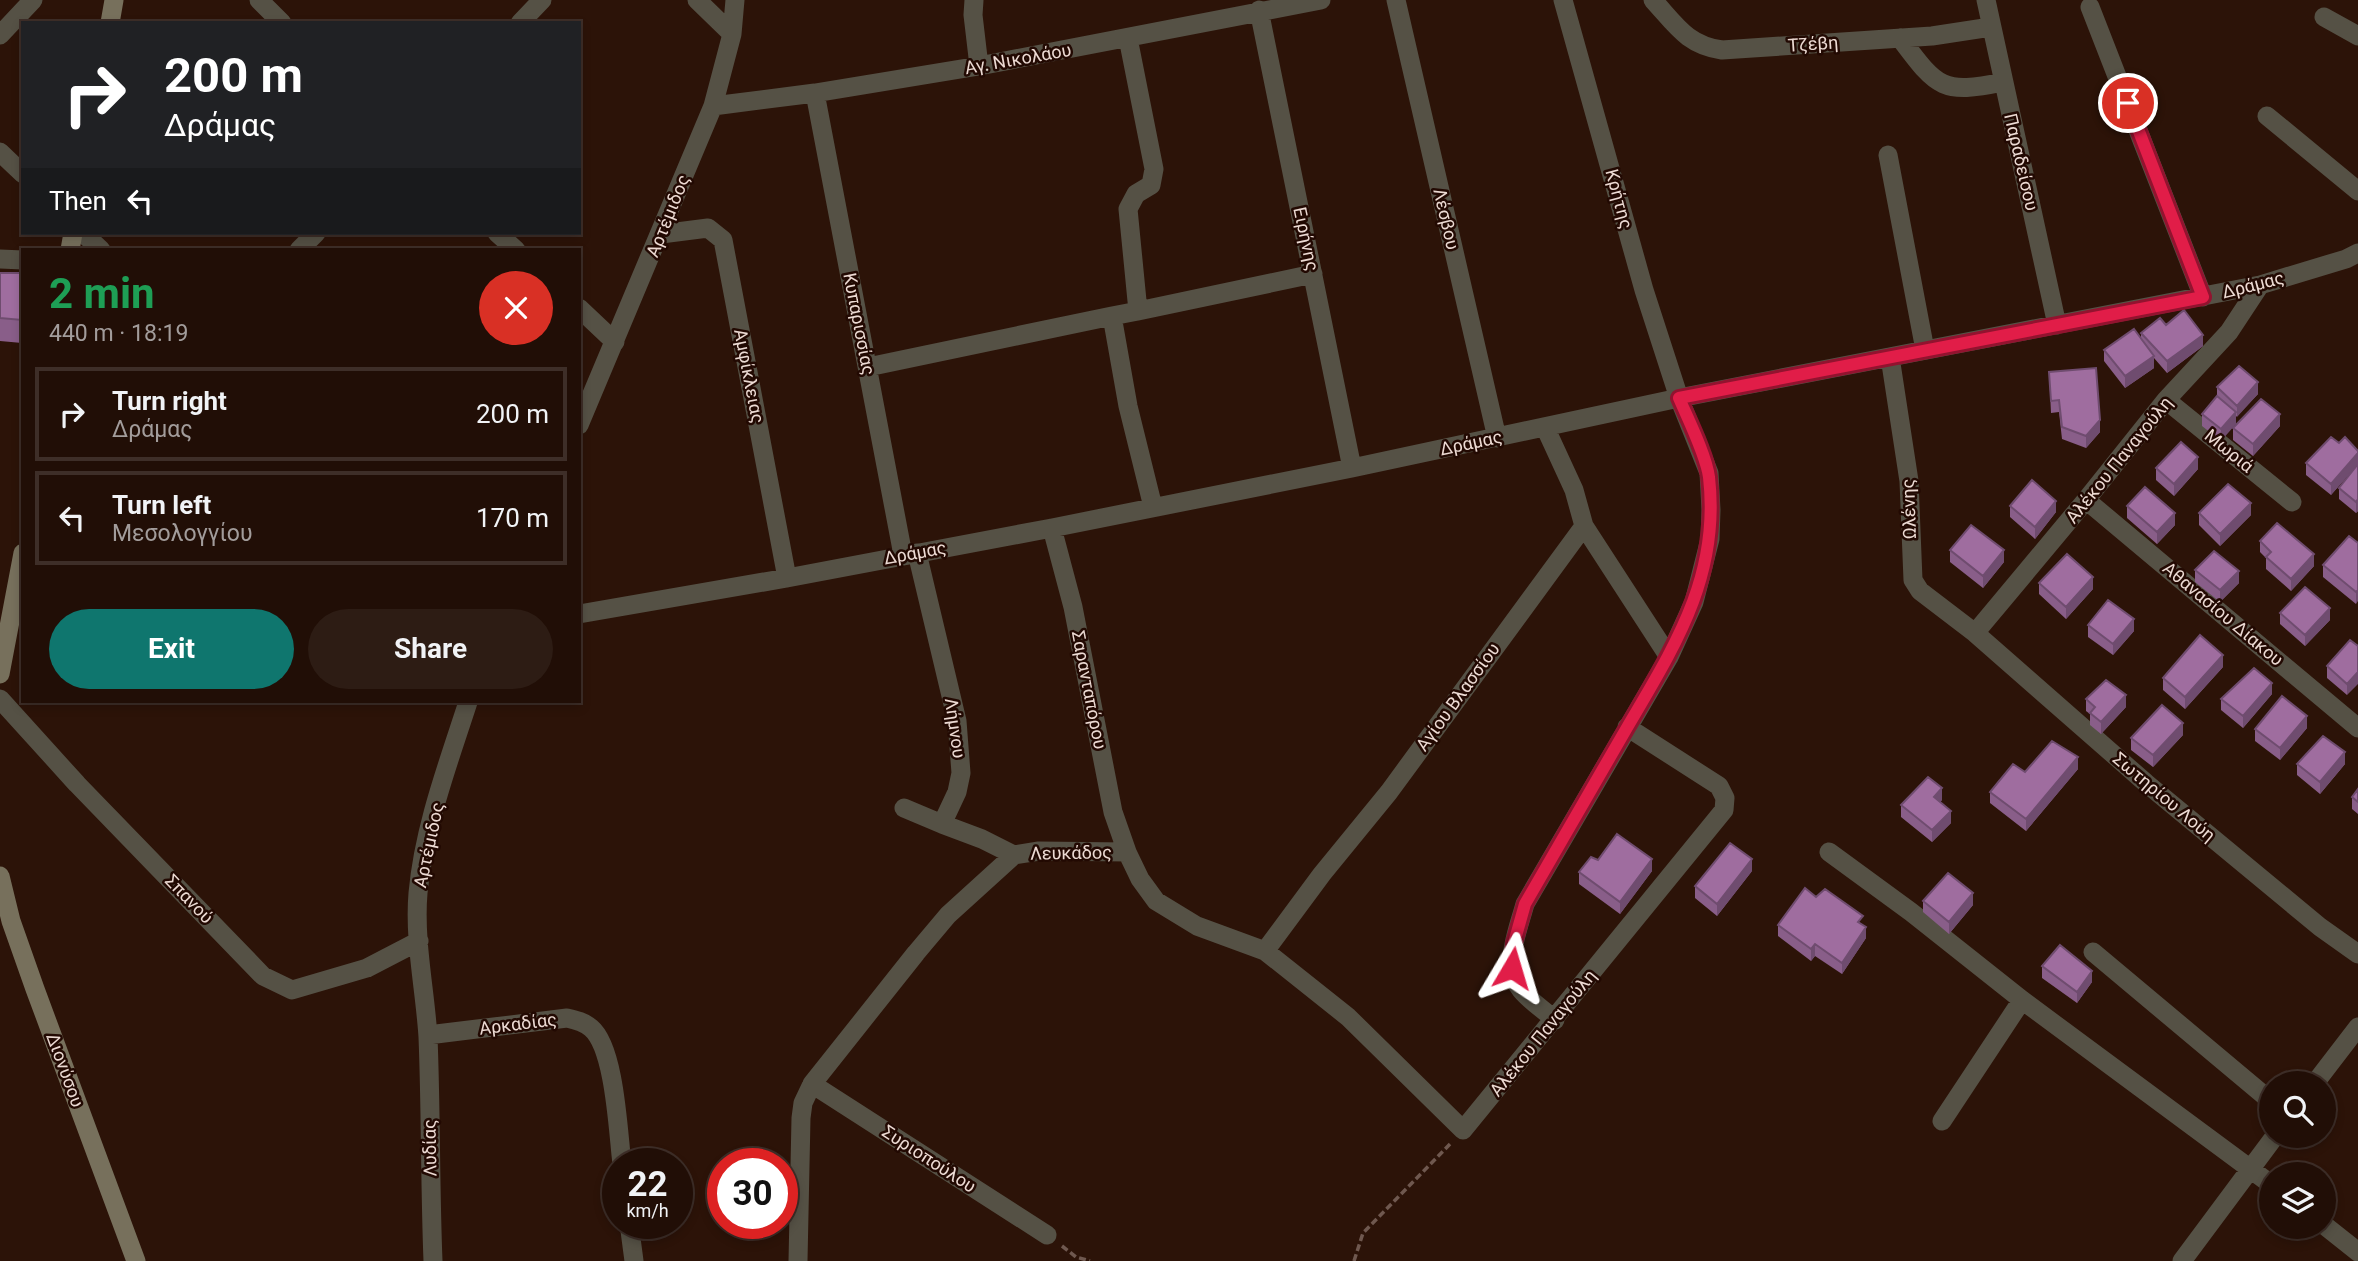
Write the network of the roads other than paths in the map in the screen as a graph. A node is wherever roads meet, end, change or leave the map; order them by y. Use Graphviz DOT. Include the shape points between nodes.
graph roads {
  1 [pos="33,0"];
  2 [pos="114,0"];
  3 [pos="259,0"];
  4 [pos="542,0"];
  5 [pos="697,0"];
  6 [pos="735,0"];
  7 [pos="974,0"];
  8 [pos="1321,0"];
  9 [pos="1396,0"];
  10 [pos="1563,0"];
  11 [pos="1653,0"];
  12 [pos="1986,0"];
  13 [pos="2090,7"];
  14 [pos="1259,10"];
  15 [pos="2324,17"];
  16 [pos="110,21"];
  17 [pos="280,21"];
  18 [pos="522,21"];
  19 [pos="1991,27"];
  20 [pos="732,34"];
  21 [pos="0,35"];
  22 [pos="2358,36"];
  23 [pos="1128,38"];
  24 [pos="1900,38"];
  25 [pos="979,66"];
  26 [pos="2003,82"];
  27 [pos="815,93"];
  28 [pos="713,106"];
  29 [pos="2267,116"];
  30 [pos="0,152"];
  31 [pos="1888,155"];
  32 [pos="21,172"];
  33 [pos="2358,191"];
  34 [pos="661,234"];
  35 [pos="85,235"];
  36 [pos="314,235"];
  37 [pos="499,235"];
  38 [pos="99,248"];
  39 [pos="301,248"];
  40 [pos="514,248"];
  41 [pos="2358,253"];
  42 [pos="0,259"];
  43 [pos="21,260"];
  44 [pos="1313,274"];
  45 [pos="2260,285"];
  46 [pos="2203,297"];
  47 [pos="581,310"];
  48 [pos="1138,311"];
  49 [pos="1112,316"];
  50 [pos="2057,325"];
  51 [pos="615,342"];
  52 [pos="1926,350"];
  53 [pos="1890,357"];
  54 [pos="868,367"];
  55 [pos="1679,398"];
  56 [pos="2166,400"];
  57 [pos="581,420"];
  58 [pos="1545,427"];
  59 [pos="1497,438"];
  60 [pos="1352,468"];
  61 [pos="2086,500"];
  62 [pos="2291,502"];
  63 [pos="1153,507"];
  64 [pos="1052,527"];
  65 [pos="1584,527"];
  66 [pos="910,554"];
  67 [pos="21,564"];
  68 [pos="787,578"];
  69 [pos="581,614"];
  70 [pos="1975,633"];
  71 [pos="1669,657"];
  72 [pos="0,674"];
  73 [pos="0,699"];
  74 [pos="468,703"];
  75 [pos="1627,727"];
  76 [pos="2358,728"];
  77 [pos="904,808"];
  78 [pos="942,824"];
  79 [pos="1127,852"];
  80 [pos="1829,852"];
  81 [pos="1014,855"];
  82 [pos="0,876"];
  83 [pos="419,941"];
  84 [pos="1265,951"];
  85 [pos="2093,953"];
  86 [pos="2358,954"];
  87 [pos="2022,1000"];
  88 [pos="1555,1020"];
  89 [pos="2358,1027"];
  90 [pos="428,1035"];
  91 [pos="2324,1071"];
  92 [pos="811,1084"];
  93 [pos="2259,1091"];
  94 [pos="1941,1121"];
  95 [pos="1463,1130"];
  96 [pos="619,1148"];
  97 [pos="2266,1148"];
  98 [pos="2249,1171"];
  99 [pos="2259,1177"];
  100 [pos="1047,1235"];
  101 [pos="2336,1235"];
  102 [pos="631,1239"];
  103 [pos="2358,1252"];
  104 [pos="136,1261"];
  105 [pos="433,1261"];
  106 [pos="634,1261"];
  107 [pos="799,1261"];
  108 [pos="2182,1261"];
  1 -- 21 [label="street"];
  2 -- 16 [label="main road"];
  3 -- 17 [label="street"];
  4 -- 18 [label="street"];
  5 -- 20 [label="street"];
  6 -- 20 [label="street, Αρτέμιδος"];
  7 -- 25 [label="street"];
  8 -- 14 [label="street, Αγ. Νικολάου"];
  9 -- 59 [label="street, Λέσβου"];
  10 -- 55 [label="street, Κρήτης"];
  11 -- 24 [label="street, Τζέβη" via="1703,47 1723,50"];
  12 -- 19 [label="street, Παραδείσου"];
  13 -- 46 [label="street"];
  14 -- 23 [label="street, Αγ. Νικολάου"];
  14 -- 44 [label="street, Ειρήνης"];
  15 -- 22 [label="street"];
  19 -- 24 [label="street, Τζέβη"];
  19 -- 26 [label="street, Παραδείσου"];
  20 -- 28 [label="street, Αρτέμιδος"];
  23 -- 25 [label="street, Αγ. Νικολάου"];
  23 -- 48 [label="street" via="1154,169 1151,185 1136,194 1128,209"];
  24 -- 26 [label="street" via="1929,75 1946,87 1968,89"];
  25 -- 27 [label="street, Αγ. Νικολάου"];
  26 -- 50 [label="street, Παραδείσου"];
  27 -- 28 [label="street, Αγ. Νικολάου"];
  27 -- 54 [label="street, Κυπαρισσίας"];
  28 -- 34 [label="street, Αρτέμιδος"];
  29 -- 33 [label="street"];
  30 -- 32 [label="street"];
  31 -- 52 [label="street"];
  34 -- 51 [label="street, Αρτέμιδος"];
  34 -- 68 [label="street, Αμφίκλειας" via="708,228 723,240"];
  35 -- 38 [label="street"];
  36 -- 39 [label="street"];
  37 -- 40 [label="street"];
  41 -- 45 [label="street, Δράμας"];
  42 -- 43 [label="street"];
  44 -- 48 [label="street"];
  44 -- 60 [label="street, Ειρήνης"];
  45 -- 46 [label="street, Δράμας"];
  45 -- 56 [label="street, Αλέκου Παναγούλη" via="2229,331"];
  46 -- 50 [label="street, Δράμας"];
  47 -- 51 [label="street"];
  48 -- 49 [label="street"];
  49 -- 54 [label="street"];
  49 -- 63 [label="street"];
  50 -- 52 [label="street, Δράμας"];
  51 -- 57 [label="street, Αρτέμιδος"];
  52 -- 53 [label="street, Δράμας"];
  53 -- 55 [label="street, Δράμας"];
  53 -- 70 [label="street, Ωλένης" via="1909,481 1913,580 1920,592"];
  54 -- 66 [label="street, Κυπαρισσίας"];
  55 -- 58 [label="street, Δράμας"];
  55 -- 71 [label="street, Κρήτης" via="1709,473 1712,510 1710,539 1694,603"];
  56 -- 61 [label="street, Αλέκου Παναγούλη"];
  56 -- 62 [label="street, Μωριά"];
  58 -- 59 [label="street, Δράμας"];
  58 -- 65 [label="street" via="1574,491"];
  59 -- 60 [label="street, Δράμας"];
  60 -- 63 [label="street, Δράμας"];
  61 -- 70 [label="street, Αλέκου Παναγούλη"];
  61 -- 76 [label="street, Αθανασίου Δίακου"];
  63 -- 64 [label="street, Δράμας"];
  64 -- 66 [label="street, Δράμας"];
  64 -- 79 [label="street, Σαρανταπόρου" via="1073,607 1113,812"];
  65 -- 71 [label="street"];
  65 -- 84 [label="street, Αγίου Βλασσίου" via="1389,793"];
  66 -- 68 [label="street, Δράμας"];
  66 -- 78 [label="street, Λήμνου" via="957,721 961,773"];
  67 -- 72 [label="main road"];
  68 -- 69 [label="street, Δράμας"];
  70 -- 86 [label="street, Σωτηρίου Λούη" via="2146,783"];
  71 -- 75 [label="street, Κρήτης"];
  73 -- 83 [label="street, Σπανού" via="263,976 292,990 367,968"];
  74 -- 83 [label="street, Αρτέμιδος" via="422,861"];
  75 -- 88 [label="street, Κρήτης" via="1525,904 1514,943 1512,968 1520,989"];
  75 -- 88 [label="street, Αλέκου Παναγούλη" via="1719,786 1726,798 1724,810"];
  77 -- 78 [label="street"];
  78 -- 81 [label="street"];
  79 -- 81 [label="street, Λευκάδος"];
  79 -- 84 [label="street, Λευκάδος" via="1156,901 1197,926"];
  80 -- 87 [label="street"];
  81 -- 92 [label="street, Λευκάδος" via="948,915"];
  82 -- 104 [label="main road, Διονύσου" via="11,921"];
  83 -- 90 [label="street, Αρτέμιδος"];
  84 -- 95 [label="street, Λευκάδος" via="1348,1017"];
  85 -- 93 [label="street"];
  87 -- 94 [label="street"];
  87 -- 98 [label="street"];
  88 -- 95 [label="street, Αλέκου Παναγούλη"];
  89 -- 91 [label="street"];
  90 -- 96 [label="street, Αρκαδίας" via="567,1018 581,1021 593,1029 608,1057"];
  90 -- 105 [label="street, Λυδίας"];
  92 -- 100 [label="street, Συριοπούλου"];
  92 -- 107 [label="street, Λευκάδος" via="803,1103"];
  97 -- 98 [label="street"];
  98 -- 99 [label="street"];
  98 -- 108 [label="street"];
  101 -- 103 [label="street"];
  102 -- 106 [label="street"];
}
